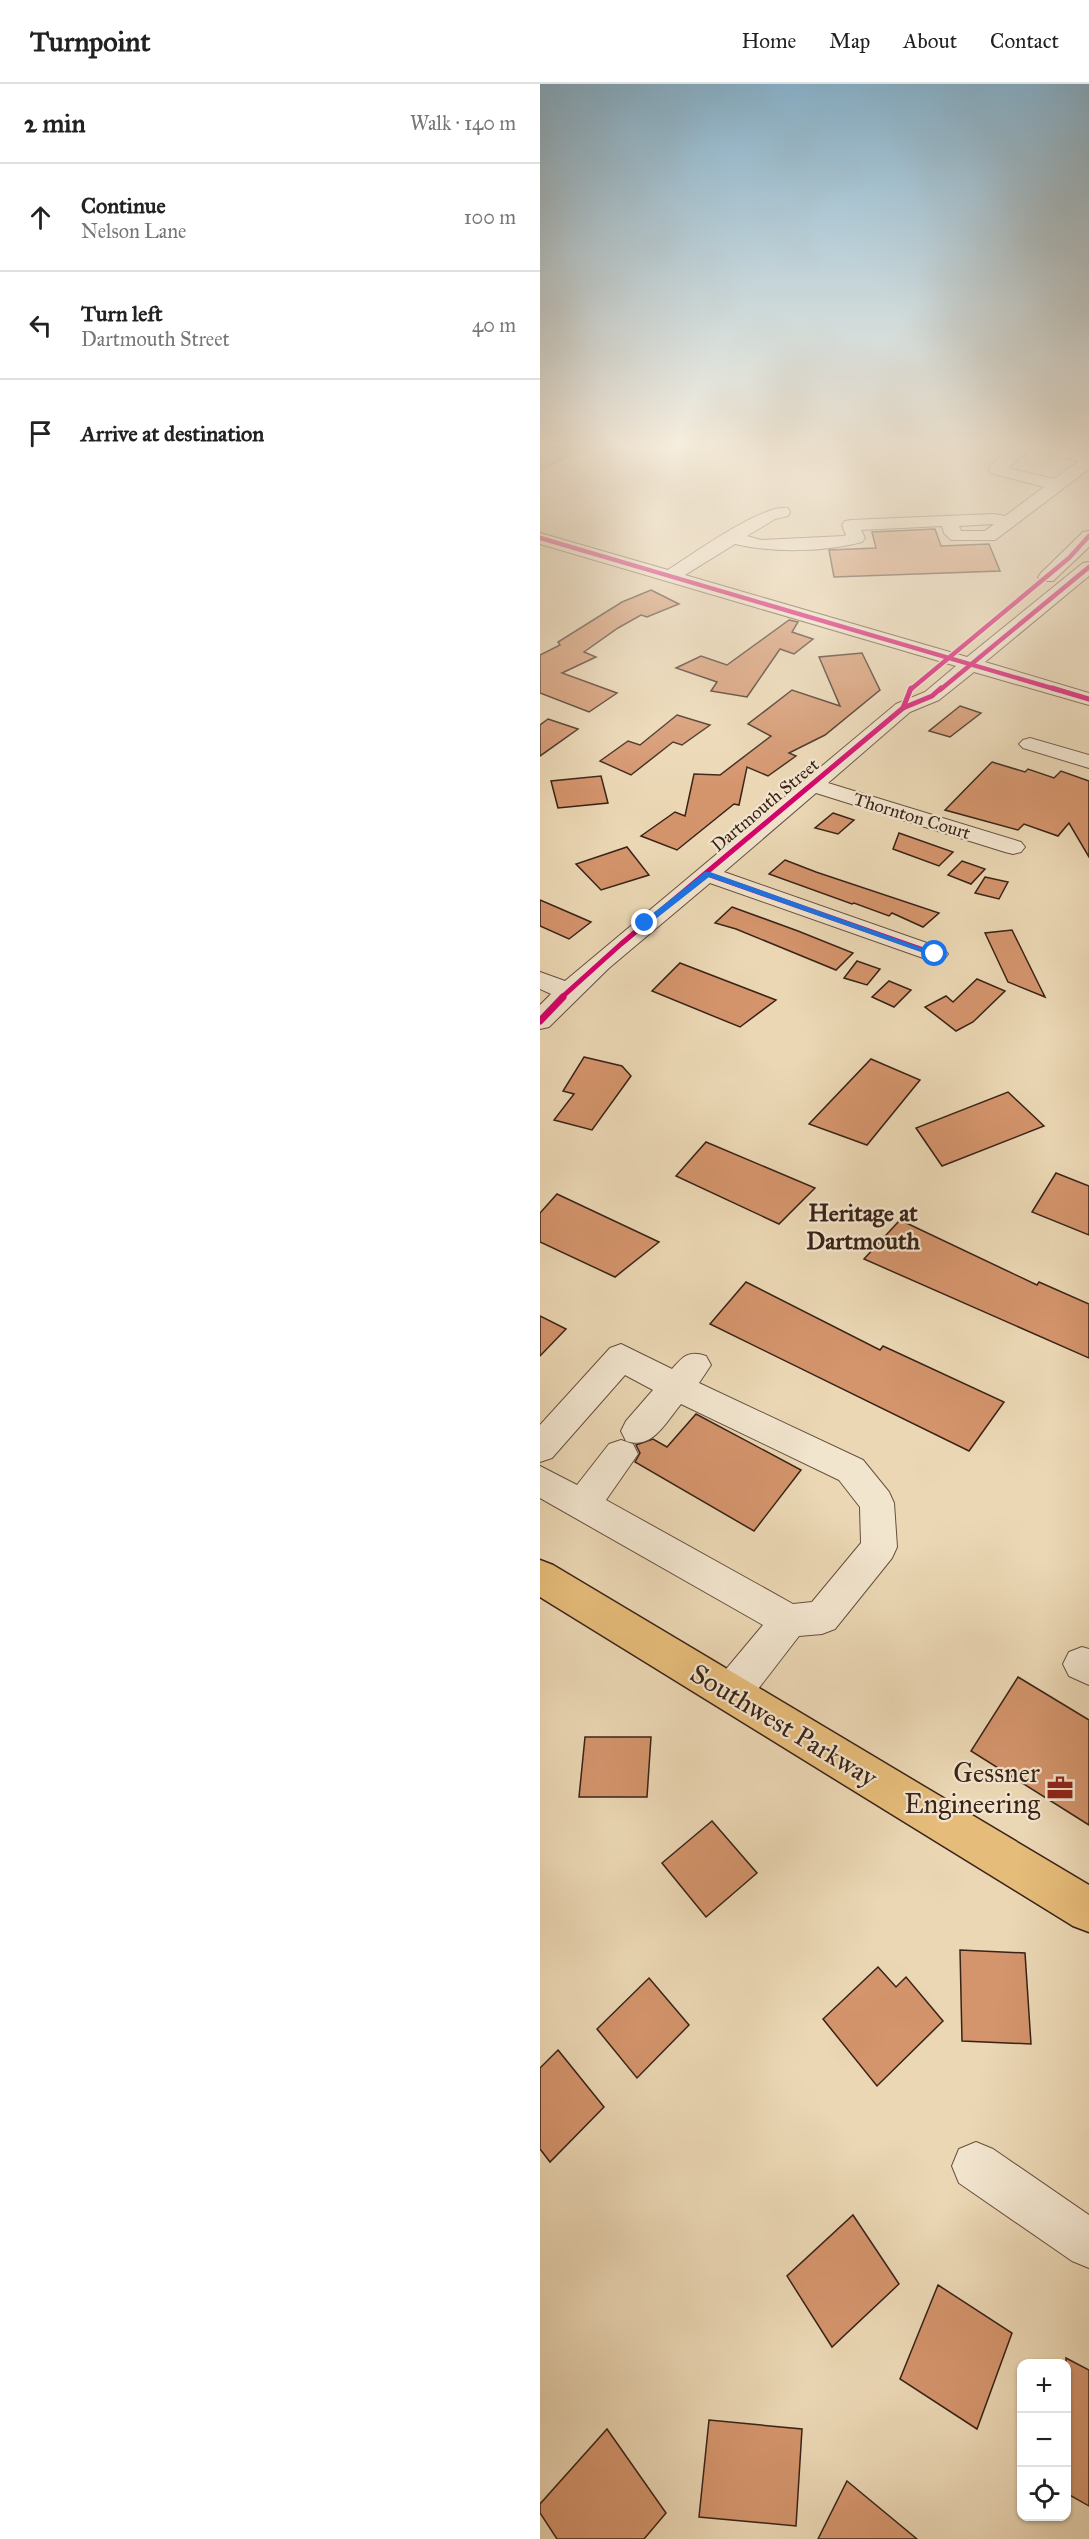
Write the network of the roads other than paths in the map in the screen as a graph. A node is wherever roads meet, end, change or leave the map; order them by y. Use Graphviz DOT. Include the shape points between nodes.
graph roads {
  1 [pos="621,562"];
  2 [pos="694,562"];
  3 [pos="1065,562"];
  4 [pos="1089,567"];
  5 [pos="670,576"];
  6 [pos="947,657"];
  7 [pos="971,665"];
  8 [pos="1089,699"];
  9 [pos="903,708"];
  10 [pos="1030,744"];
  11 [pos="1089,762"];
  12 [pos="812,785"];
  13 [pos="1012,847"];
  14 [pos="708,874"];
  15 [pos="935,954"];
  16 [pos="540,980"];
  17 [pos="567,991"];
  18 [pos="540,1021"];
  19 [pos="685,1376"];
  20 [pos="540,1448"];
  21 [pos="540,1481"];
  22 [pos="582,1505"];
  23 [pos="540,1577"];
  24 [pos="789,1621"];
  25 [pos="731,1693"];
  26 [pos="1089,1910"];
  27 [pos="975,2166"];
  28 [pos="1089,2244"];
  1 -- 5 [label="street"];
  2 -- 5 [label="street"];
  3 -- 6 [label="street, Dartmouth Street"];
  4 -- 7 [label="street, Dartmouth Street"];
  5 -- 6 [label="street"];
  6 -- 7 [label="street"];
  6 -- 9 [label="street, Dartmouth Street" via="910,689"];
  7 -- 8 [label="street"];
  7 -- 9 [label="street, Dartmouth Street" via="933,696"];
  9 -- 12 [label="street, Dartmouth Street"];
  10 -- 11 [label="street"];
  12 -- 13 [label="street, Thornton Court"];
  12 -- 14 [label="street, Dartmouth Street"];
  14 -- 15 [label="street"];
  14 -- 17 [label="street, Dartmouth Street"];
  16 -- 17 [label="street"];
  17 -- 18 [label="street, Dartmouth Street"];
  19 -- 20 [label="street" via="621,1357"];
  19 -- 22 [label="street"];
  19 -- 24 [label="street" via="851,1470 877,1503 879,1547 822,1617"];
  21 -- 22 [label="street"];
  22 -- 24 [label="street"];
  23 -- 25 [label="main road, Southwest Parkway"];
  24 -- 25 [label="street"];
  25 -- 26 [label="main road, Southwest Parkway"];
  27 -- 28 [label="street"];
}
